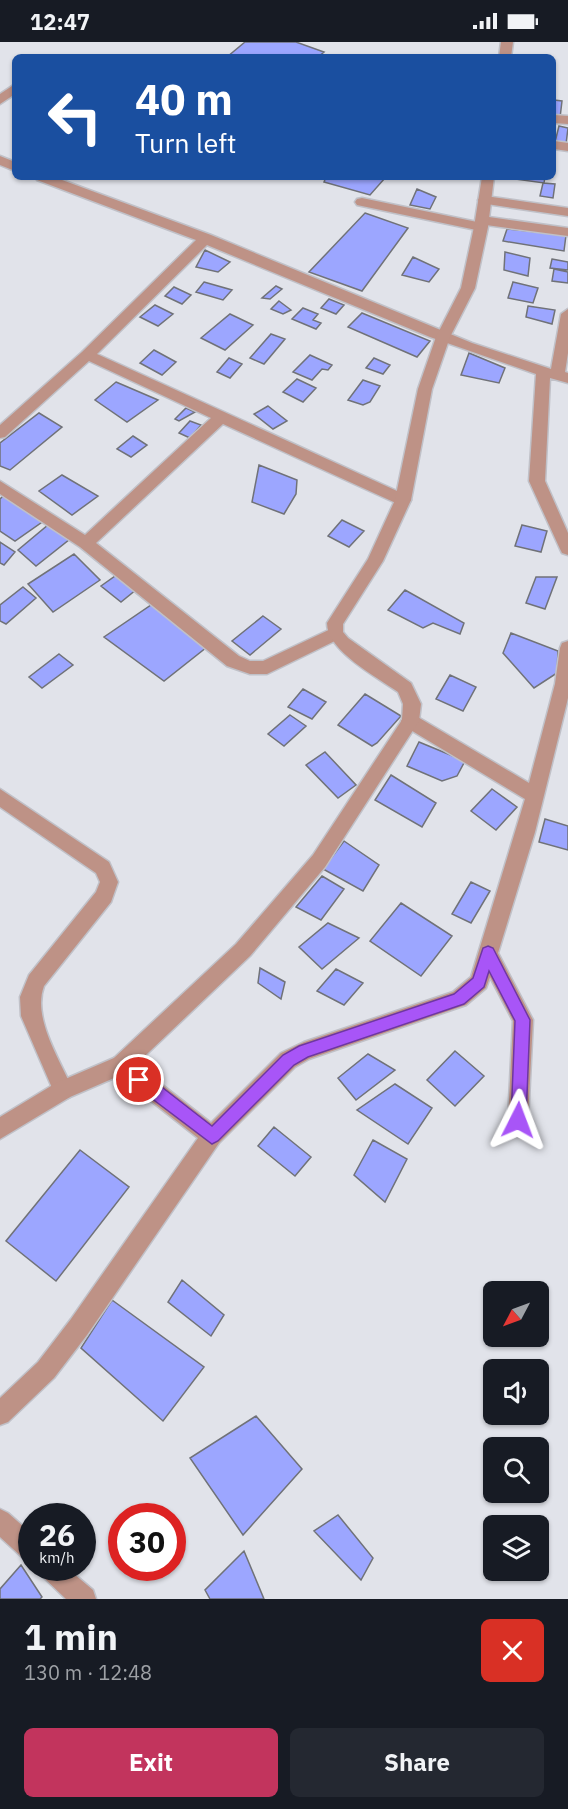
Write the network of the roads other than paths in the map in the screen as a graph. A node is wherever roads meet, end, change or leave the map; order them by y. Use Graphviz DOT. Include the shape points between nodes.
graph roads {
  1 [pos="12,90"];
  2 [pos="0,100"];
  3 [pos="50,180"];
  4 [pos="488,180"];
  5 [pos="485,200"];
  6 [pos="362,202"];
  7 [pos="568,212"];
  8 [pos="482,223"];
  9 [pos="568,232"];
  10 [pos="206,238"];
  11 [pos="568,314"];
  12 [pos="443,338"];
  13 [pos="87,355"];
  14 [pos="556,375"];
  15 [pos="221,417"];
  16 [pos="0,433"];
  17 [pos="0,487"];
  18 [pos="403,500"];
  19 [pos="86,543"];
  20 [pos="568,549"];
  21 [pos="335,633"];
  22 [pos="568,648"];
  23 [pos="410,721"];
  24 [pos="0,796"];
  25 [pos="535,796"];
  26 [pos="488,953"];
  27 [pos="121,1065"];
  28 [pos="63,1090"];
  29 [pos="518,1120"];
  30 [pos="0,1129"];
  31 [pos="212,1136"];
  32 [pos="0,1414"];
  33 [pos="0,1521"];
  34 [pos="18,1538"];
  35 [pos="64,1581"];
  36 [pos="84,1599"];
  1 -- 2 [label="street"];
  3 -- 10 [label="street"];
  4 -- 5 [label="street"];
  5 -- 7 [label="street"];
  5 -- 8 [label="street"];
  6 -- 8 [label="street"];
  8 -- 9 [label="street"];
  8 -- 12 [label="street" via="468,288"];
  10 -- 12 [label="street"];
  10 -- 13 [label="street"];
  11 -- 14 [label="street"];
  12 -- 14 [label="street"];
  12 -- 18 [label="street" via="425,389"];
  13 -- 15 [label="street"];
  13 -- 16 [label="street"];
  14 -- 20 [label="street" via="537,481"];
  15 -- 18 [label="street"];
  15 -- 19 [label="street"];
  17 -- 19 [label="street"];
  18 -- 21 [label="street" via="375,561 335,623"];
  19 -- 21 [label="street" via="246,668 267,667"];
  21 -- 23 [label="street" via="342,643 405,688 412,705"];
  22 -- 25 [label="street"];
  23 -- 25 [label="street"];
  23 -- 27 [label="street" via="318,861 243,950"];
  24 -- 28 [label="street" via="103,868 109,882 104,896 36,981 30,997 31,1016"];
  25 -- 26 [label="street"];
  26 -- 29 [label="street" via="523,1020"];
  26 -- 31 [label="street" via="479,982 459,999 304,1051 288,1060"];
  27 -- 28 [label="street"];
  27 -- 31 [label="street"];
  28 -- 30 [label="street"];
  31 -- 32 [label="street" via="79,1328 46,1370"];
  33 -- 34 [label="street"];
  35 -- 36 [label="street"];
}
